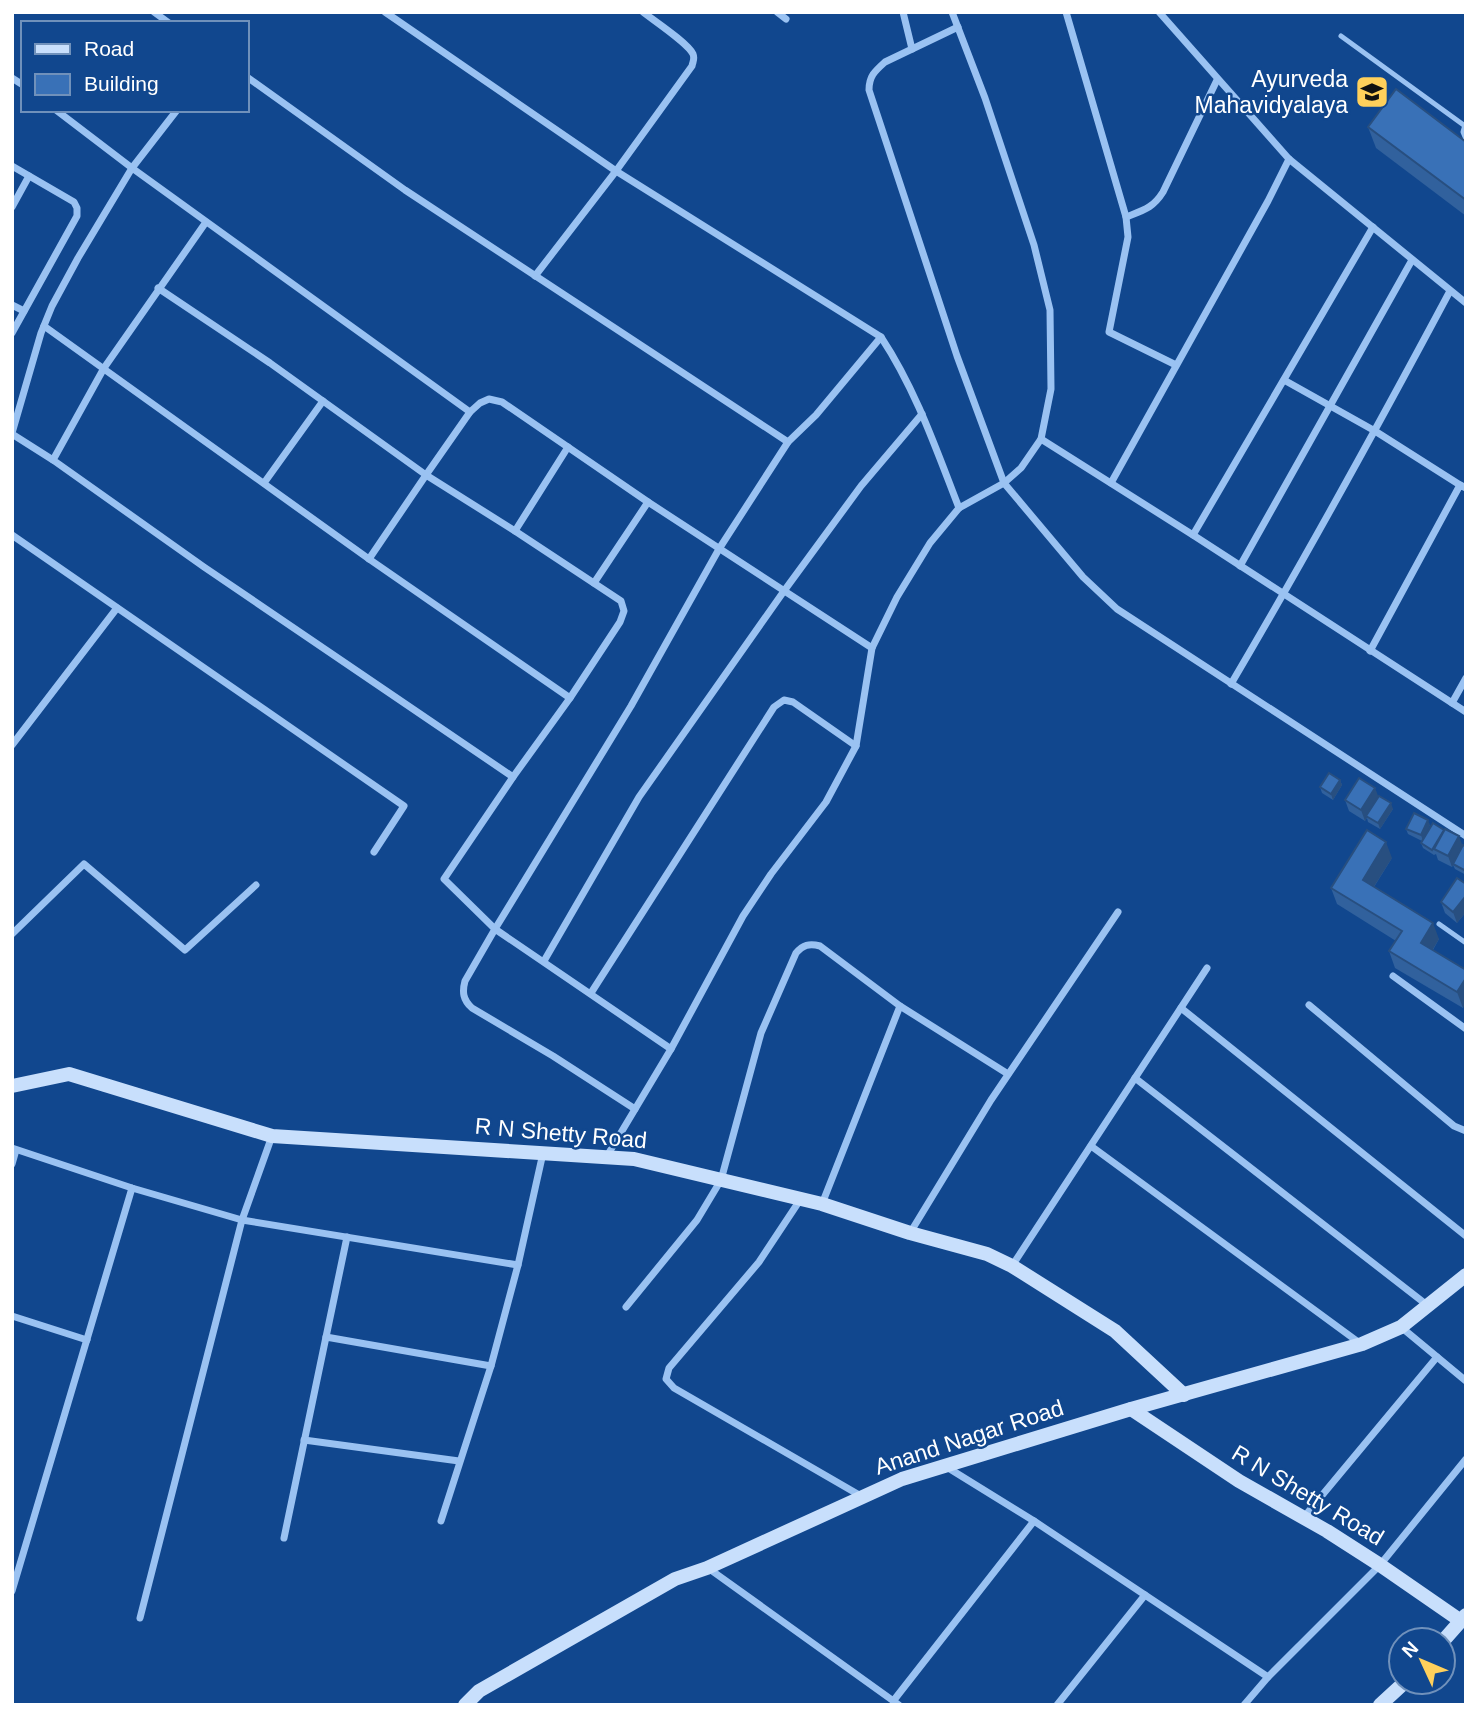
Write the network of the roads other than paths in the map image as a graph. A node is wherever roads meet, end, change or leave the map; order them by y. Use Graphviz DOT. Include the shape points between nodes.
graph roads {
  1 [pos="385,12"];
  2 [pos="643,12"];
  3 [pos="777,12"];
  4 [pos="903,12"];
  5 [pos="952,12"];
  6 [pos="1066,12"];
  7 [pos="1159,12"];
  8 [pos="786,19"];
  9 [pos="958,27"];
  10 [pos="1341,36"];
  11 [pos="912,49"];
  12 [pos="248,78"];
  13 [pos="1217,80"];
  14 [pos="59,112"];
  15 [pos="175,112"];
  16 [pos="1465,125"];
  17 [pos="1466,139"];
  18 [pos="1289,159"];
  19 [pos="12,166"];
  20 [pos="132,169"];
  21 [pos="616,171"];
  22 [pos="29,176"];
  23 [pos="12,207"];
  24 [pos="1126,217"];
  25 [pos="206,222"];
  26 [pos="1373,227"];
  27 [pos="1412,260"];
  28 [pos="535,276"];
  29 [pos="158,288"];
  30 [pos="1450,291"];
  31 [pos="1466,303"];
  32 [pos="12,305"];
  33 [pos="24,311"];
  34 [pos="44,326"];
  35 [pos="12,333"];
  36 [pos="881,337"];
  37 [pos="1176,365"];
  38 [pos="104,368"];
  39 [pos="1284,380"];
  40 [pos="323,401"];
  41 [pos="1329,405"];
  42 [pos="470,412"];
  43 [pos="922,414"];
  44 [pos="1375,431"];
  45 [pos="12,434"];
  46 [pos="1041,439"];
  47 [pos="788,442"];
  48 [pos="568,447"];
  49 [pos="52,460"];
  50 [pos="426,475"];
  51 [pos="264,483"];
  52 [pos="1004,483"];
  53 [pos="1111,483"];
  54 [pos="1463,486"];
  55 [pos="648,502"];
  56 [pos="959,508"];
  57 [pos="514,531"];
  58 [pos="12,535"];
  59 [pos="1193,535"];
  60 [pos="719,549"];
  61 [pos="369,559"];
  62 [pos="1240,566"];
  63 [pos="594,583"];
  64 [pos="784,591"];
  65 [pos="1284,595"];
  66 [pos="117,608"];
  67 [pos="872,648"];
  68 [pos="1370,651"];
  69 [pos="1466,678"];
  70 [pos="1231,684"];
  71 [pos="570,698"];
  72 [pos="1452,703"];
  73 [pos="1466,712"];
  74 [pos="12,745"];
  75 [pos="856,746"];
  76 [pos="513,777"];
  77 [pos="1466,836"];
  78 [pos="374,852"];
  79 [pos="256,885"];
  80 [pos="1118,912"];
  81 [pos="1439,923"];
  82 [pos="495,929"];
  83 [pos="12,934"];
  84 [pos="1466,943"];
  85 [pos="544,961"];
  86 [pos="1207,968"];
  87 [pos="1393,976"];
  88 [pos="591,993"];
  89 [pos="1309,1005"];
  90 [pos="900,1006"];
  91 [pos="1181,1008"];
  92 [pos="1466,1029"];
  93 [pos="671,1049"];
  94 [pos="1008,1074"];
  95 [pos="1135,1078"];
  96 [pos="12,1086"];
  97 [pos="635,1109"];
  98 [pos="1466,1131"];
  99 [pos="272,1136"];
  100 [pos="1091,1146"];
  101 [pos="14,1149"];
  102 [pos="544,1153"];
  103 [pos="607,1157"];
  104 [pos="12,1164"];
  105 [pos="721,1180"];
  106 [pos="132,1188"];
  107 [pos="800,1199"];
  108 [pos="822,1204"];
  109 [pos="242,1220"];
  110 [pos="910,1233"];
  111 [pos="346,1237"];
  112 [pos="1466,1237"];
  113 [pos="518,1265"];
  114 [pos="1012,1266"];
  115 [pos="1466,1275"];
  116 [pos="1428,1306"];
  117 [pos="626,1307"];
  118 [pos="12,1316"];
  119 [pos="1401,1327"];
  120 [pos="326,1337"];
  121 [pos="87,1340"];
  122 [pos="1363,1345"];
  123 [pos="1437,1357"];
  124 [pos="491,1366"];
  125 [pos="1466,1381"];
  126 [pos="1184,1395"];
  127 [pos="1131,1409"];
  128 [pos="304,1440"];
  129 [pos="1466,1459"];
  130 [pos="459,1461"];
  131 [pos="944,1465"];
  132 [pos="863,1497"];
  133 [pos="1304,1517"];
  134 [pos="441,1521"];
  135 [pos="1034,1521"];
  136 [pos="284,1538"];
  137 [pos="1380,1565"];
  138 [pos="707,1568"];
  139 [pos="12,1591"];
  140 [pos="1145,1595"];
  141 [pos="141,1618"];
  142 [pos="1464,1618"];
  143 [pos="1268,1677"];
  144 [pos="897,1702"];
  145 [pos="465,1705"];
  146 [pos="1057,1705"];
  147 [pos="1244,1705"];
  1 -- 21 [label="street"];
  2 -- 21 [label="street" via="686,46 694,59"];
  3 -- 8 [label="street"];
  4 -- 11 [label="street"];
  5 -- 9 [label="street"];
  6 -- 24 [label="street"];
  7 -- 13 [label="street"];
  9 -- 11 [label="street"];
  9 -- 46 [label="street" via="1034,245 1050,310 1051,389"];
  10 -- 16 [label="lane"];
  11 -- 52 [label="street" via="875,71 869,90"];
  12 -- 28 [label="street"];
  13 -- 18 [label="street"];
  13 -- 24 [label="street" via="1163,192 1147,209"];
  14 -- 20 [label="street"];
  15 -- 20 [label="street"];
  16 -- 17 [label="lane"];
  18 -- 26 [label="street"];
  18 -- 37 [label="street"];
  19 -- 22 [label="street"];
  20 -- 25 [label="street"];
  20 -- 34 [label="street"];
  21 -- 28 [label="street"];
  21 -- 36 [label="street"];
  22 -- 23 [label="street"];
  22 -- 33 [label="street" via="74,202 77,216"];
  24 -- 37 [label="street" via="1128,237 1109,332"];
  25 -- 29 [label="street"];
  25 -- 42 [label="street"];
  26 -- 27 [label="street"];
  26 -- 39 [label="street"];
  27 -- 30 [label="street"];
  27 -- 41 [label="street"];
  28 -- 47 [label="street"];
  29 -- 38 [label="street"];
  29 -- 40 [label="street"];
  30 -- 31 [label="street"];
  30 -- 44 [label="street"];
  32 -- 33 [label="street"];
  33 -- 35 [label="street"];
  34 -- 38 [label="street"];
  34 -- 45 [label="street"];
  36 -- 43 [label="street"];
  36 -- 47 [label="street"];
  37 -- 53 [label="street"];
  38 -- 49 [label="street"];
  38 -- 51 [label="street"];
  39 -- 41 [label="street"];
  39 -- 59 [label="street"];
  40 -- 50 [label="street"];
  40 -- 51 [label="street"];
  41 -- 44 [label="street"];
  41 -- 62 [label="street"];
  42 -- 48 [label="street" via="489,399 502,402"];
  42 -- 50 [label="street"];
  43 -- 56 [label="street"];
  43 -- 64 [label="street" via="861,486"];
  44 -- 54 [label="street"];
  44 -- 65 [label="street"];
  45 -- 49 [label="street"];
  46 -- 52 [label="street"];
  46 -- 53 [label="street"];
  47 -- 60 [label="street"];
  48 -- 55 [label="street"];
  48 -- 57 [label="street"];
  49 -- 76 [label="street"];
  50 -- 57 [label="street"];
  50 -- 61 [label="street"];
  51 -- 61 [label="street"];
  52 -- 56 [label="street"];
  52 -- 70 [label="street" via="1083,577 1117,609"];
  53 -- 59 [label="street"];
  54 -- 68 [label="street"];
  55 -- 60 [label="street"];
  55 -- 63 [label="street"];
  56 -- 67 [label="street" via="930,543"];
  57 -- 63 [label="street"];
  58 -- 66 [label="street"];
  59 -- 62 [label="street"];
  60 -- 64 [label="street"];
  60 -- 82 [label="street" via="631,706"];
  61 -- 71 [label="street"];
  62 -- 65 [label="street"];
  63 -- 71 [label="street" via="621,601 624,611"];
  64 -- 67 [label="street"];
  64 -- 85 [label="street" via="639,797"];
  65 -- 68 [label="street"];
  65 -- 70 [label="street"];
  66 -- 74 [label="street"];
  66 -- 78 [label="street" via="404,806"];
  67 -- 75 [label="street"];
  68 -- 72 [label="street"];
  69 -- 72 [label="street"];
  70 -- 77 [label="street"];
  71 -- 76 [label="street"];
  72 -- 73 [label="street"];
  75 -- 88 [label="street" via="793,702 784,700 774,707"];
  75 -- 93 [label="street" via="826,802 743,916"];
  76 -- 82 [label="street" via="444,878"];
  79 -- 83 [label="street" via="185,950 84,864"];
  80 -- 94 [label="street"];
  81 -- 84 [label="lane"];
  82 -- 85 [label="street"];
  82 -- 97 [label="street" via="465,981 467,1003"];
  85 -- 88 [label="street"];
  86 -- 91 [label="street"];
  87 -- 92 [label="street"];
  88 -- 93 [label="street"];
  89 -- 98 [label="street" via="1454,1126"];
  90 -- 94 [label="street"];
  90 -- 105 [label="street" via="820,946 803,946 761,1033"];
  90 -- 108 [label="street"];
  91 -- 95 [label="street"];
  91 -- 112 [label="street"];
  93 -- 97 [label="street"];
  94 -- 110 [label="street"];
  95 -- 100 [label="street"];
  95 -- 116 [label="street"];
  96 -- 99 [label="street, R N Shetty Road" via="69,1074"];
  97 -- 103 [label="street"];
  99 -- 102 [label="street, R N Shetty Road"];
  99 -- 109 [label="street"];
  100 -- 114 [label="street"];
  100 -- 122 [label="street"];
  101 -- 104 [label="street"];
  101 -- 106 [label="street"];
  102 -- 103 [label="street, R N Shetty Road"];
  102 -- 113 [label="street"];
  103 -- 105 [label="street, R N Shetty Road"];
  105 -- 107 [label="street, R N Shetty Road"];
  105 -- 117 [label="street" via="697,1220"];
  106 -- 109 [label="street"];
  106 -- 121 [label="street"];
  107 -- 108 [label="street, R N Shetty Road"];
  107 -- 132 [label="street" via="759,1262 669,1368 666,1379 674,1388"];
  108 -- 110 [label="street, R N Shetty Road"];
  109 -- 111 [label="street"];
  109 -- 141 [label="street"];
  110 -- 114 [label="street, R N Shetty Road" via="987,1254"];
  111 -- 113 [label="street"];
  111 -- 120 [label="street"];
  113 -- 124 [label="street"];
  114 -- 126 [label="street, R N Shetty Road" via="1115,1331"];
  115 -- 116 [label="street, Anand Nagar Road"];
  116 -- 119 [label="street, Anand Nagar Road"];
  118 -- 121 [label="street"];
  119 -- 122 [label="street, Anand Nagar Road"];
  119 -- 123 [label="street"];
  120 -- 124 [label="street"];
  120 -- 128 [label="street"];
  121 -- 139 [label="street"];
  122 -- 126 [label="street, Anand Nagar Road"];
  123 -- 125 [label="street"];
  123 -- 133 [label="street"];
  124 -- 130 [label="street"];
  126 -- 127 [label="street, Anand Nagar Road"];
  127 -- 131 [label="street, Anand Nagar Road"];
  127 -- 133 [label="street, R N Shetty Road"];
  128 -- 130 [label="street"];
  128 -- 136 [label="street"];
  129 -- 137 [label="street"];
  130 -- 134 [label="street"];
  131 -- 132 [label="street, Anand Nagar Road"];
  131 -- 135 [label="street"];
  132 -- 138 [label="street, Anand Nagar Road"];
  133 -- 137 [label="street, R N Shetty Road"];
  135 -- 140 [label="street"];
  135 -- 144 [label="street"];
  137 -- 142 [label="street, R N Shetty Road"];
  137 -- 143 [label="street"];
  138 -- 144 [label="street"];
  138 -- 145 [label="street, Anand Nagar Road" via="675,1579 479,1691"];
  140 -- 143 [label="street"];
  140 -- 146 [label="street"];
  143 -- 147 [label="street"];
}
